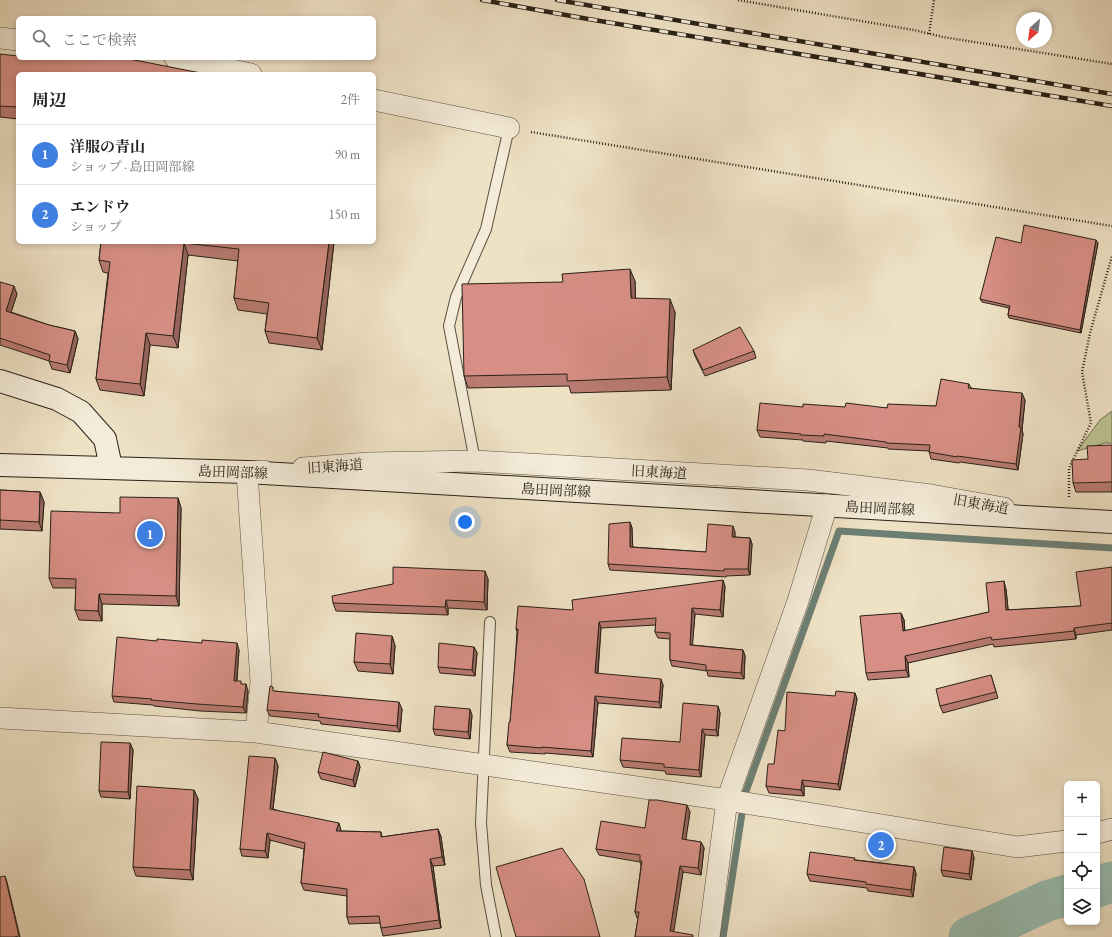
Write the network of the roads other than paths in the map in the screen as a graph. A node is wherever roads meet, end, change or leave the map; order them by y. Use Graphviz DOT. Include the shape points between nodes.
graph roads {
  1 [pos="0,38"];
  2 [pos="16,40"];
  3 [pos="184,60"];
  4 [pos="242,72"];
  5 [pos="376,100"];
  6 [pos="509,128"];
  7 [pos="0,381"];
  8 [pos="475,461"];
  9 [pos="0,465"];
  10 [pos="111,467"];
  11 [pos="247,472"];
  12 [pos="827,506"];
  13 [pos="1068,519"];
  14 [pos="1112,522"];
  15 [pos="490,622"];
  16 [pos="0,718"];
  17 [pos="256,732"];
  18 [pos="484,765"];
  19 [pos="727,800"];
  20 [pos="1112,829"];
  21 [pos="1100,832"];
  22 [pos="1064,841"];
  23 [pos="496,937"];
  24 [pos="709,937"];
  1 -- 2 [label="street"];
  3 -- 4 [label="street"];
  5 -- 6 [label="street"];
  6 -- 8 [label="lane" via="486,230 456,297 449,326"];
  7 -- 10 [label="main road" via="57,399 81,412 105,440"];
  8 -- 11 [label="street, 旧東海道" via="368,463"];
  8 -- 13 [label="street, 旧東海道" via="808,480 931,495"];
  9 -- 10 [label="main road, 島田岡部線"];
  10 -- 11 [label="main road, 島田岡部線"];
  11 -- 12 [label="main road, 島田岡部線"];
  11 -- 17 [label="street" via="261,682"];
  12 -- 13 [label="main road, 島田岡部線"];
  12 -- 19 [label="street" via="798,601"];
  13 -- 14 [label="main road, 島田岡部線"];
  15 -- 18 [label="lane"];
  16 -- 17 [label="street"];
  17 -- 18 [label="street"];
  18 -- 19 [label="street"];
  18 -- 23 [label="lane" via="481,823 486,885"];
  19 -- 22 [label="street" via="1017,847"];
  19 -- 24 [label="street"];
  20 -- 21 [label="street"];
}
